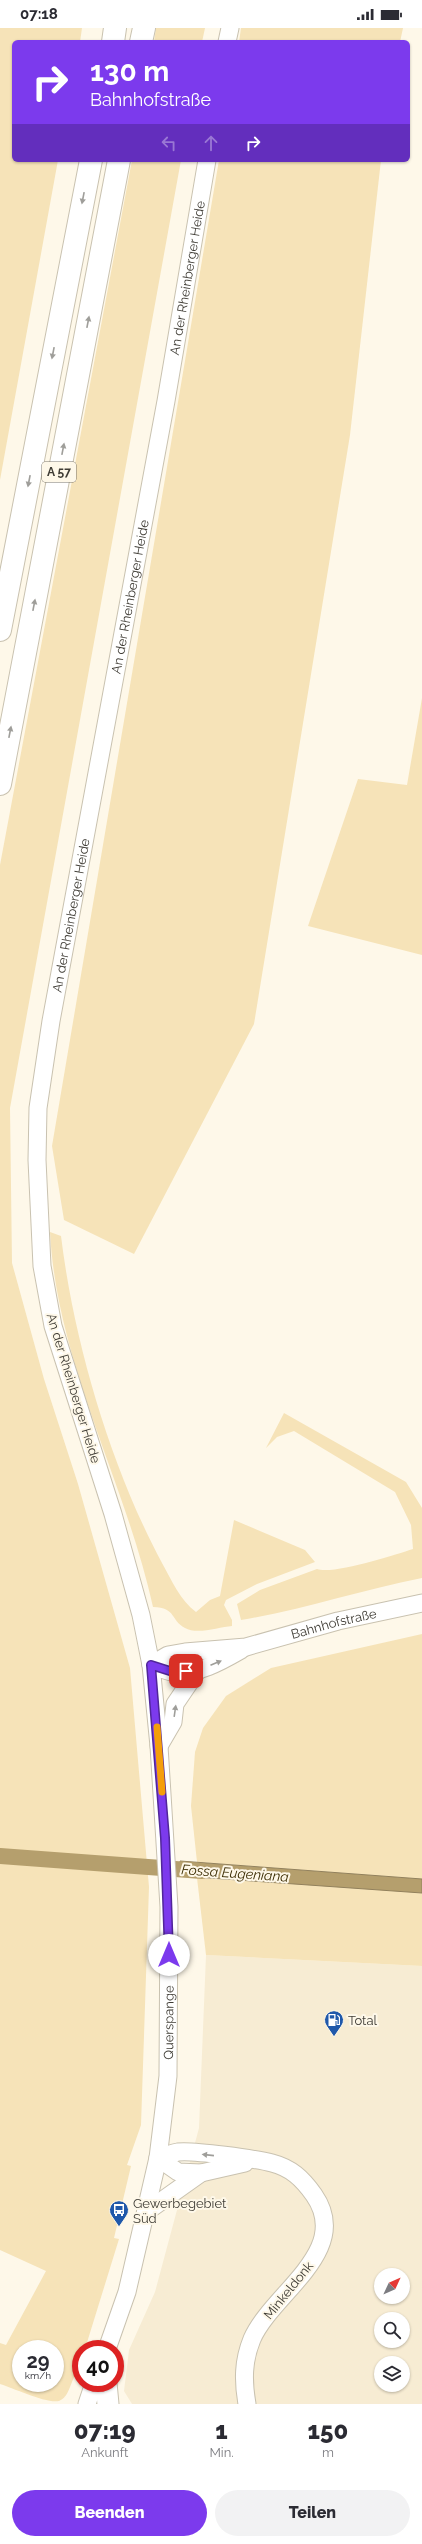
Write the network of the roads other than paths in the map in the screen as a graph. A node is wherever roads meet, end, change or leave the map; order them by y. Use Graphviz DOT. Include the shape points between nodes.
graph roads {
  1 [pos="116,28"];
  2 [pos="144,28"];
  3 [pos="230,28"];
  4 [pos="113,40"];
  5 [pos="141,40"];
  6 [pos="227,40"];
  7 [pos="91,162"];
  8 [pos="119,162"];
  9 [pos="207,162"];
  10 [pos="0,630"];
  11 [pos="0,784"];
  12 [pos="422,1603"];
  13 [pos="246,1647"];
  14 [pos="151,1665"];
  15 [pos="198,1670"];
  16 [pos="159,1746"];
  17 [pos="158,2158"];
  18 [pos="261,2160"];
  19 [pos="201,2173"];
  20 [pos="146,2212"];
  21 [pos="110,2340"];
  22 [pos="91,2392"];
  23 [pos="107,2392"];
  24 [pos="87,2404"];
  25 [pos="108,2404"];
  26 [pos="247,2404"];
  1 -- 4 [label="highway"];
  2 -- 5 [label="highway"];
  3 -- 6 [label="street"];
  7 -- 10 [label="highway, A 57, one-way"];
  11 -- 8 [label="highway, A 57, one-way"];
  9 -- 14 [label="street, An der Rheinberger Heide" via="166,401 51,1021 38,1115 37,1160 42,1266 54,1326 113,1514 141,1615"];
  12 -- 13 [label="street, Bahnhofstraße" via="338,1621"];
  13 -- 14 [label="street, Bahnhofstraße" via="168,1655"];
  15 -- 13 [label="street, Bahnhofstraße, one-way"];
  14 -- 15 [label="street, Bahnhofstraße" via="173,1672"];
  14 -- 16 [label="street, Querspange"];
  16 -- 15 [label="street, one-way" via="173,1722 175,1704"];
  16 -- 17 [label="street, Querspange" via="169,1907 168,2076"];
  18 -- 17 [label="street, Minkeldonk, one-way" via="180,2152"];
  17 -- 19 [label="street, Minkeldonk" via="178,2172"];
  17 -- 20 [label="street, Querspange"];
  18 -- 19 [label="street, Minkeldonk"];
  18 -- 26 [label="street, Minkeldonk" via="284,2166 297,2174 306,2184 317,2200 321,2212 323,2238 309,2266 266,2316 253,2337 244,2369"];
  19 -- 20 [label="street"];
  20 -- 21 [label="street, Querspange" via="127,2292"];
  22 -- 24 [label="street"];
  23 -- 25 [label="main road"];
}
